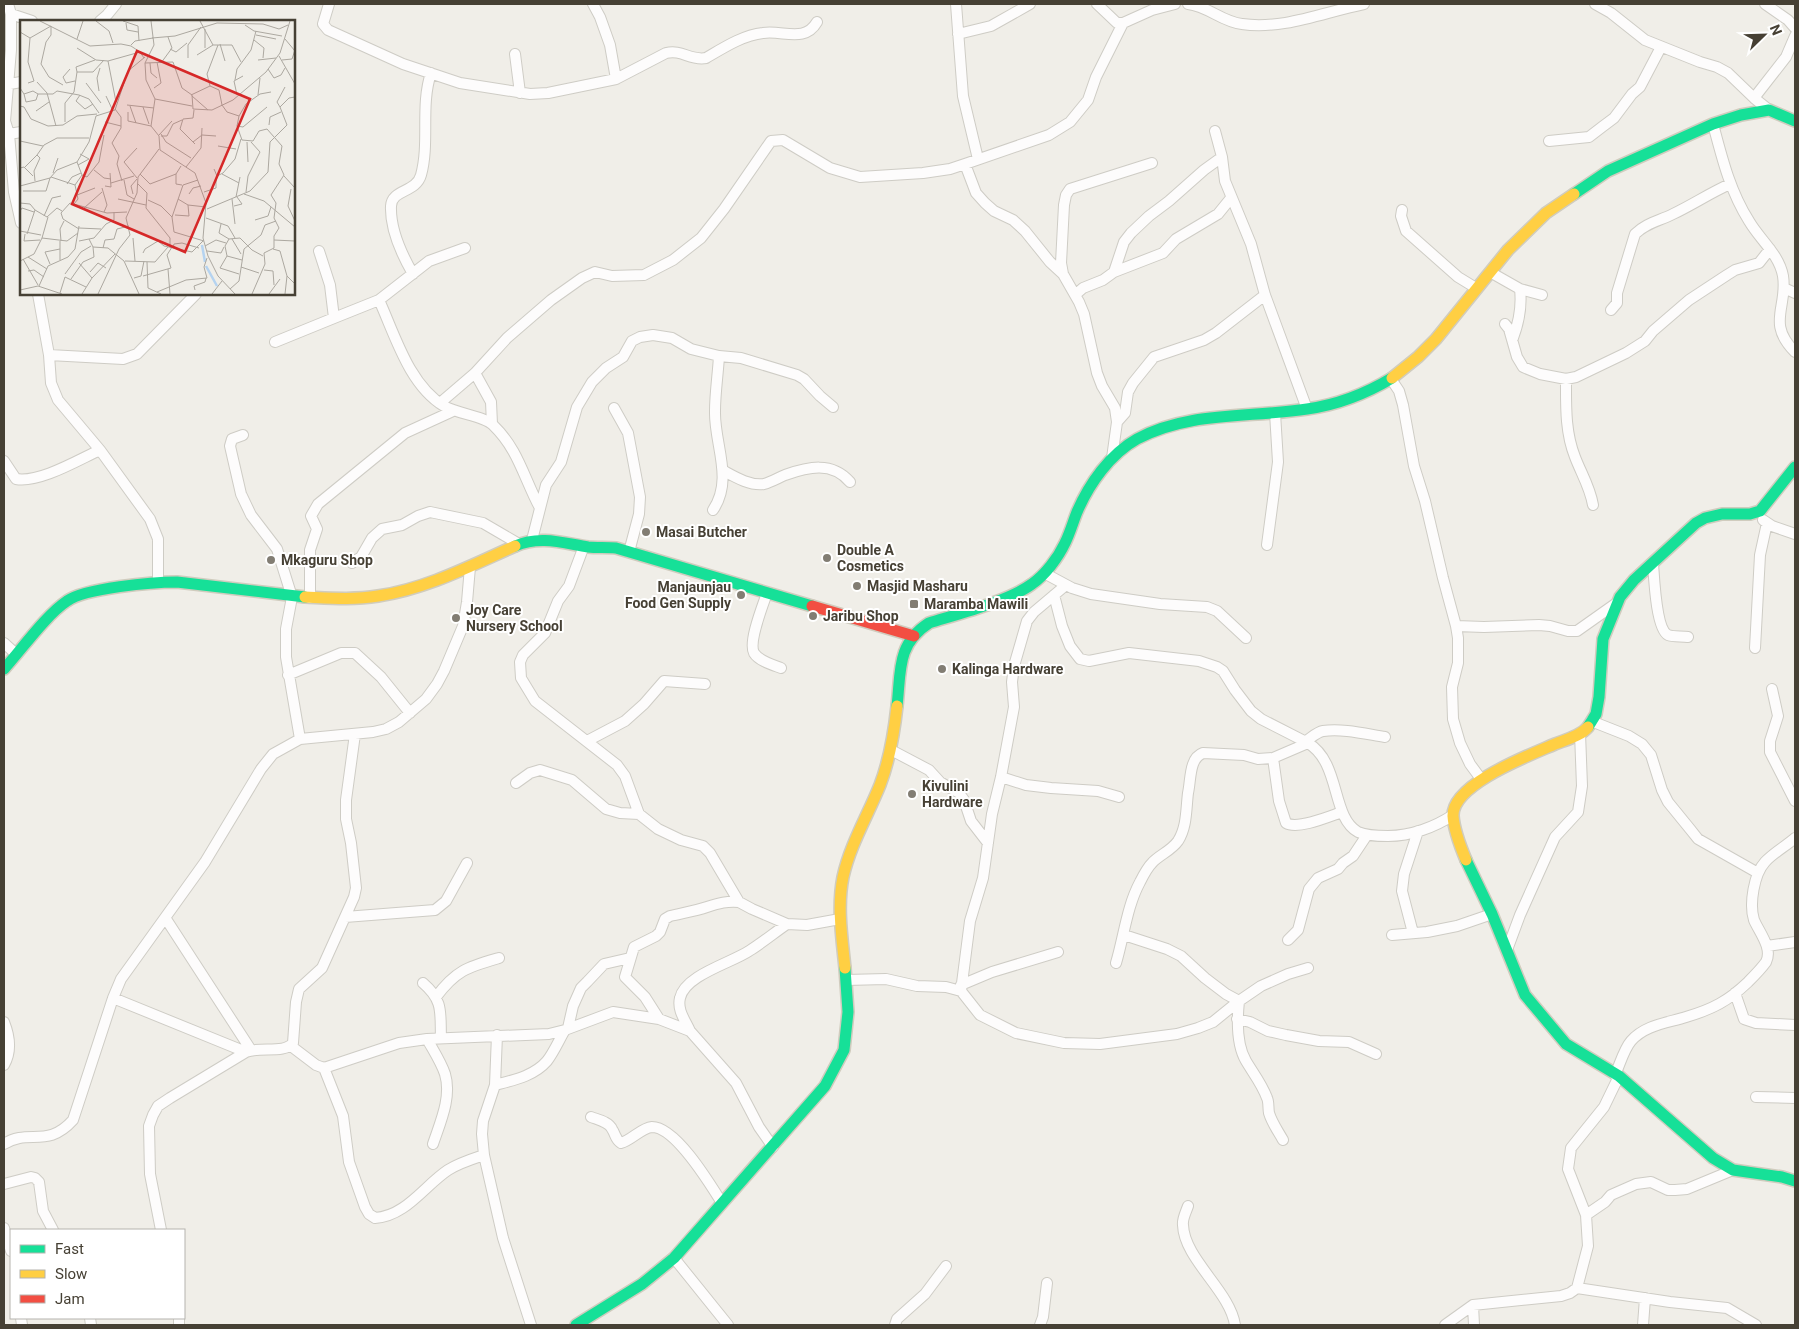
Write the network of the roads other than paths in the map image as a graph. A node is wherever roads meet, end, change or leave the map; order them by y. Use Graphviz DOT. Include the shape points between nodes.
graph roads {
  1 [pos="8,4"];
  2 [pos="116,4"];
  3 [pos="329,4"];
  4 [pos="593,4"];
  5 [pos="956,4"];
  6 [pos="1030,4"];
  7 [pos="1175,4"];
  8 [pos="1188,4"];
  9 [pos="1364,4"];
  10 [pos="1595,4"];
  11 [pos="1765,4"];
  12 [pos="1100,5"];
  13 [pos="1200,5"];
  14 [pos="11,14"];
  15 [pos="106,19"];
  16 [pos="29,20"];
  17 [pos="817,22"];
  18 [pos="1123,23"];
  19 [pos="1795,28"];
  20 [pos="7,31"];
  21 [pos="958,34"];
  22 [pos="1795,36"];
  23 [pos="1661,47"];
  24 [pos="515,54"];
  25 [pos="431,73"];
  26 [pos="616,79"];
  27 [pos="20,82"];
  28 [pos="6,85"];
  29 [pos="520,93"];
  30 [pos="1754,98"];
  31 [pos="1769,110"];
  32 [pos="1795,121"];
  33 [pos="1713,124"];
  34 [pos="1215,130"];
  35 [pos="20,132"];
  36 [pos="8,134"];
  37 [pos="1549,141"];
  38 [pos="1222,157"];
  39 [pos="978,159"];
  40 [pos="965,164"];
  41 [pos="1152,164"];
  42 [pos="1730,184"];
  43 [pos="1231,198"];
  44 [pos="1402,210"];
  45 [pos="20,219"];
  46 [pos="465,248"];
  47 [pos="1770,249"];
  48 [pos="319,251"];
  49 [pos="1114,272"];
  50 [pos="1490,272"];
  51 [pos="413,274"];
  52 [pos="1062,274"];
  53 [pos="1476,288"];
  54 [pos="1784,288"];
  55 [pos="1520,289"];
  56 [pos="1795,293"];
  57 [pos="38,295"];
  58 [pos="195,295"];
  59 [pos="1075,295"];
  60 [pos="1265,295"];
  61 [pos="1542,295"];
  62 [pos="379,300"];
  63 [pos="1611,310"];
  64 [pos="334,318"];
  65 [pos="1505,324"];
  66 [pos="1512,338"];
  67 [pos="275,342"];
  68 [pos="1795,352"];
  69 [pos="49,355"];
  70 [pos="719,356"];
  71 [pos="475,373"];
  72 [pos="1390,379"];
  73 [pos="1566,379"];
  74 [pos="440,403"];
  75 [pos="833,406"];
  76 [pos="614,408"];
  77 [pos="1307,409"];
  78 [pos="453,411"];
  79 [pos="1275,413"];
  80 [pos="1117,422"];
  81 [pos="492,424"];
  82 [pos="243,435"];
  83 [pos="100,450"];
  84 [pos="1112,458"];
  85 [pos="4,461"];
  86 [pos="1795,467"];
  87 [pos="724,471"];
  88 [pos="850,482"];
  89 [pos="1594,505"];
  90 [pos="540,508"];
  91 [pos="713,510"];
  92 [pos="1754,513"];
  93 [pos="1767,523"];
  94 [pos="1795,534"];
  95 [pos="532,540"];
  96 [pos="519,544"];
  97 [pos="1267,545"];
  98 [pos="584,546"];
  99 [pos="629,552"];
  100 [pos="352,563"];
  101 [pos="1653,563"];
  102 [pos="470,567"];
  103 [pos="1044,573"];
  104 [pos="158,582"];
  105 [pos="1066,585"];
  106 [pos="767,593"];
  107 [pos="1054,595"];
  108 [pos="292,597"];
  109 [pos="310,598"];
  110 [pos="1618,602"];
  111 [pos="1456,626"];
  112 [pos="914,636"];
  113 [pos="1688,637"];
  114 [pos="1246,638"];
  115 [pos="4,643"];
  116 [pos="1755,648"];
  117 [pos="16,654"];
  118 [pos="4,668"];
  119 [pos="782,668"];
  120 [pos="288,675"];
  121 [pos="705,684"];
  122 [pos="1772,688"];
  123 [pos="410,713"];
  124 [pos="1592,721"];
  125 [pos="1580,733"];
  126 [pos="355,734"];
  127 [pos="1384,736"];
  128 [pos="300,740"];
  129 [pos="587,741"];
  130 [pos="1307,742"];
  131 [pos="891,750"];
  132 [pos="1273,758"];
  133 [pos="1001,777"];
  134 [pos="1482,779"];
  135 [pos="516,783"];
  136 [pos="1119,797"];
  137 [pos="1795,801"];
  138 [pos="1342,812"];
  139 [pos="639,814"];
  140 [pos="1453,815"];
  141 [pos="1418,831"];
  142 [pos="1367,835"];
  143 [pos="1795,838"];
  144 [pos="988,844"];
  145 [pos="467,863"];
  146 [pos="1758,873"];
  147 [pos="739,902"];
  148 [pos="1492,914"];
  149 [pos="345,917"];
  150 [pos="840,919"];
  151 [pos="166,920"];
  152 [pos="787,924"];
  153 [pos="1413,932"];
  154 [pos="1392,935"];
  155 [pos="1124,936"];
  156 [pos="1288,940"];
  157 [pos="1795,942"];
  158 [pos="1767,946"];
  159 [pos="1507,950"];
  160 [pos="1058,952"];
  161 [pos="499,958"];
  162 [pos="630,958"];
  163 [pos="1116,963"];
  164 [pos="1308,968"];
  165 [pos="846,980"];
  166 [pos="423,983"];
  167 [pos="961,988"];
  168 [pos="1735,993"];
  169 [pos="436,997"];
  170 [pos="113,998"];
  171 [pos="1239,1001"];
  172 [pos="659,1019"];
  173 [pos="1238,1019"];
  174 [pos="4,1022"];
  175 [pos="1795,1025"];
  176 [pos="566,1029"];
  177 [pos="690,1031"];
  178 [pos="497,1035"];
  179 [pos="441,1038"];
  180 [pos="427,1039"];
  181 [pos="291,1046"];
  182 [pos="248,1051"];
  183 [pos="1376,1054"];
  184 [pos="4,1065"];
  185 [pos="324,1068"];
  186 [pos="1617,1075"];
  187 [pos="495,1085"];
  188 [pos="1756,1097"];
  189 [pos="1795,1098"];
  190 [pos="591,1117"];
  191 [pos="1283,1140"];
  192 [pos="4,1144"];
  193 [pos="433,1144"];
  194 [pos="773,1147"];
  195 [pos="484,1155"];
  196 [pos="1733,1170"];
  197 [pos="1795,1170"];
  198 [pos="1782,1177"];
  199 [pos="1795,1181"];
  200 [pos="4,1184"];
  201 [pos="722,1202"];
  202 [pos="1188,1206"];
  203 [pos="1586,1215"];
  204 [pos="4,1228"];
  205 [pos="52,1229"];
  206 [pos="161,1229"];
  207 [pos="10,1248"];
  208 [pos="674,1258"];
  209 [pos="946,1266"];
  210 [pos="1047,1283"];
  211 [pos="1577,1288"];
  212 [pos="1645,1298"];
  213 [pos="1473,1305"];
  214 [pos="531,1325"];
  215 [pos="576,1325"];
  216 [pos="728,1325"];
  217 [pos="895,1325"];
  218 [pos="1040,1325"];
  219 [pos="1235,1325"];
  220 [pos="1446,1325"];
  221 [pos="1474,1325"];
  222 [pos="1643,1325"];
  223 [pos="1756,1325"];
  1 -- 14 [label="street"];
  2 -- 15 [label="street"];
  3 -- 25 [label="street" via="323,24 328,30"];
  4 -- 26 [label="street" via="610,45"];
  5 -- 21 [label="street"];
  6 -- 21 [label="street" via="991,26"];
  7 -- 18 [label="street"];
  8 -- 13 [label="street"];
  9 -- 13 [label="street" via="1279,25 1242,24 1222,18"];
  10 -- 23 [label="street" via="1645,40"];
  11 -- 19 [label="street"];
  12 -- 18 [label="street" via="1117,23"];
  14 -- 16 [label="street"];
  14 -- 20 [label="street"];
  17 -- 26 [label="street" via="813,29 798,35 763,33 743,38 706,58 674,51 666,53"];
  18 -- 39 [label="street" via="1088,100 1070,122 1050,135"];
  20 -- 28 [label="street" via="11,50"];
  21 -- 39 [label="street" via="963,96"];
  22 -- 30 [label="street" via="1786,58"];
  23 -- 30 [label="street" via="1728,73"];
  23 -- 37 [label="street" via="1640,87 1614,118 1589,137"];
  24 -- 29 [label="street"];
  25 -- 29 [label="street" via="460,83"];
  25 -- 51 [label="street" via="424,112 422,174 410,190 393,198 391,205 399,243"];
  26 -- 29 [label="street" via="548,93"];
  27 -- 28 [label="street"];
  28 -- 36 [label="street"];
  30 -- 31 [label="street"];
  31 -- 32 [label="street"];
  31 -- 33 [label="street"];
  33 -- 42 [label="street"];
  33 -- 50 [label="street" via="1608,171 1546,213"];
  34 -- 38 [label="street"];
  35 -- 36 [label="street"];
  36 -- 45 [label="street"];
  38 -- 43 [label="street"];
  38 -- 49 [label="street" via="1131,233 1124,242"];
  39 -- 40 [label="street"];
  40 -- 52 [label="street" via="976,192 985,203 1013,220"];
  40 -- 71 [label="street" via="923,173 860,177 830,168 783,140 770,141 701,238 673,260 644,276 612,276 595,272 582,278 533,314"];
  41 -- 52 [label="street" via="1070,189 1064,205"];
  42 -- 47 [label="street" via="1749,222"];
  42 -- 63 [label="street" via="1642,227 1635,234 1617,293 1617,303"];
  43 -- 49 [label="street" via="1218,214 1176,239 1163,253"];
  43 -- 60 [label="street" via="1251,244"];
  44 -- 53 [label="street" via="1406,231"];
  46 -- 51 [label="street" via="429,262"];
  47 -- 54 [label="street" via="1779,261"];
  47 -- 73 [label="street" via="1759,264 1736,270 1689,300 1653,330 1645,341 1576,377"];
  48 -- 64 [label="street" via="330,285"];
  49 -- 59 [label="street"];
  50 -- 53 [label="street"];
  50 -- 55 [label="street"];
  51 -- 62 [label="street"];
  52 -- 59 [label="street"];
  53 -- 72 [label="street" via="1436,339"];
  54 -- 56 [label="street"];
  54 -- 68 [label="street" via="1781,329"];
  55 -- 61 [label="street"];
  55 -- 66 [label="street" via="1518,325"];
  57 -- 69 [label="street"];
  58 -- 69 [label="street" via="136,354 123,359"];
  59 -- 80 [label="street" via="1084,314 1097,374 1115,408"];
  60 -- 77 [label="street"];
  60 -- 80 [label="street" via="1204,340 1154,357 1133,383 1128,392 1126,413"];
  62 -- 64 [label="street"];
  62 -- 74 [label="street" via="414,376 422,388"];
  64 -- 67 [label="street"];
  65 -- 66 [label="street"];
  66 -- 73 [label="street" via="1523,367"];
  69 -- 83 [label="street" via="51,383 58,400"];
  70 -- 75 [label="street" via="741,358 797,375"];
  70 -- 87 [label="street" via="715,412"];
  70 -- 90 [label="street" via="690,349 672,338 653,335 632,341 623,357 606,368 584,394 561,462 546,485"];
  71 -- 74 [label="street"];
  71 -- 81 [label="street" via="491,402"];
  72 -- 77 [label="street" via="1335,403"];
  72 -- 111 [label="street" via="1399,391 1414,466"];
  73 -- 89 [label="street" via="1566,414 1571,445"];
  74 -- 78 [label="street"];
  76 -- 99 [label="street" via="628,433 640,497"];
  77 -- 79 [label="street"];
  78 -- 81 [label="street"];
  78 -- 109 [label="street" via="405,433 318,504 311,516 317,529 310,550"];
  79 -- 84 [label="street" via="1194,420 1159,428 1135,440"];
  79 -- 97 [label="street" via="1278,462"];
  80 -- 84 [label="street"];
  81 -- 90 [label="street" via="518,458"];
  82 -- 108 [label="street" via="232,439 230,446 240,490 251,515 277,549"];
  83 -- 85 [label="street" via="26,480 16,478"];
  83 -- 104 [label="street" via="155,528"];
  84 -- 103 [label="street" via="1090,487 1064,544"];
  86 -- 92 [label="street" via="1767,504"];
  87 -- 88 [label="street" via="752,483 764,484 794,472 820,467 835,471"];
  87 -- 91 [label="street" via="720,496"];
  90 -- 95 [label="street"];
  92 -- 93 [label="street"];
  92 -- 101 [label="street" via="1705,518"];
  93 -- 94 [label="street"];
  93 -- 116 [label="street" via="1760,555"];
  95 -- 96 [label="street"];
  95 -- 98 [label="street" via="544,538"];
  96 -- 100 [label="street" via="483,523 426,512 402,525 382,530 372,538 361,557"];
  96 -- 102 [label="street"];
  98 -- 99 [label="street"];
  98 -- 129 [label="street" via="569,586 545,633 523,656 520,670 521,678 535,701"];
  99 -- 106 [label="street"];
  101 -- 110 [label="street" via="1634,580"];
  101 -- 113 [label="street" via="1662,629 1668,634"];
  102 -- 109 [label="street" via="443,579 379,596"];
  102 -- 123 [label="street" via="463,626 437,684"];
  103 -- 105 [label="street"];
  103 -- 112 [label="street" via="1030,585 1002,598 928,623"];
  104 -- 108 [label="street"];
  104 -- 117 [label="street" via="83,593 69,599"];
  105 -- 107 [label="street"];
  105 -- 114 [label="street" via="1109,597 1207,607 1217,610"];
  106 -- 112 [label="street"];
  106 -- 119 [label="street" via="753,649 759,658"];
  107 -- 130 [label="street" via="1070,646 1080,659 1089,661 1129,653 1217,667 1261,720"];
  107 -- 133 [label="street" via="1034,612 1024,630 1014,666 1014,706"];
  108 -- 109 [label="street"];
  108 -- 120 [label="street" via="286,629"];
  110 -- 111 [label="street" via="1572,632 1539,625"];
  110 -- 124 [label="street" via="1603,639 1599,697"];
  111 -- 134 [label="street" via="1458,663 1452,687 1453,719 1470,764"];
  112 -- 131 [label="street" via="900,664"];
  115 -- 117 [label="street"];
  117 -- 118 [label="street"];
  120 -- 123 [label="street" via="341,653 355,653 381,677"];
  120 -- 128 [label="street"];
  121 -- 129 [label="street" via="664,681 625,721"];
  122 -- 137 [label="street" via="1778,716 1770,752"];
  123 -- 126 [label="street" via="386,729"];
  124 -- 125 [label="street"];
  124 -- 146 [label="street" via="1642,744 1651,755 1668,802 1698,839"];
  125 -- 134 [label="street"];
  125 -- 159 [label="street" via="1582,786 1578,812 1555,837"];
  126 -- 128 [label="street"];
  126 -- 149 [label="street" via="346,819 356,888"];
  127 -- 130 [label="street" via="1324,731"];
  128 -- 151 [label="street" via="273,754 261,769"];
  129 -- 139 [label="street" via="621,770"];
  130 -- 132 [label="street"];
  130 -- 138 [label="street" via="1324,759"];
  131 -- 144 [label="street" via="929,770 940,782 959,793 971,821"];
  131 -- 150 [label="street" via="843,876"];
  132 -- 138 [label="street" via="1279,801 1286,823 1305,824"];
  132 -- 155 [label="street" via="1198,755 1192,770 1185,822 1178,841 1151,864 1140,882 1132,897"];
  133 -- 136 [label="street" via="1026,785 1098,791"];
  133 -- 144 [label="street"];
  134 -- 140 [label="street" via="1458,800"];
  135 -- 139 [label="street" via="540,770 572,780 606,809 620,814"];
  138 -- 142 [label="street" via="1352,827"];
  139 -- 147 [label="street" via="681,840 703,846"];
  140 -- 141 [label="street" via="1440,824"];
  140 -- 148 [label="street" via="1465,858"];
  141 -- 142 [label="street" via="1391,836"];
  141 -- 153 [label="street" via="1402,891"];
  142 -- 156 [label="street" via="1353,856 1338,869 1318,878 1310,889 1298,930"];
  143 -- 146 [label="street" via="1765,862"];
  144 -- 167 [label="street" via="983,878 970,921"];
  145 -- 149 [label="street" via="446,901 435,910"];
  146 -- 158 [label="street" via="1754,886 1754,918"];
  147 -- 152 [label="street"];
  147 -- 162 [label="street" via="719,902 670,916 656,936 634,947"];
  148 -- 153 [label="street" via="1457,926"];
  148 -- 159 [label="street"];
  149 -- 181 [label="street" via="322,968 299,989"];
  150 -- 152 [label="street" via="806,925"];
  150 -- 165 [label="street"];
  151 -- 170 [label="street" via="133,961"];
  151 -- 182 [label="street"];
  152 -- 177 [label="street" via="750,951 710,970 686,986 680,998 680,1010"];
  153 -- 154 [label="street"];
  155 -- 163 [label="street"];
  155 -- 171 [label="street" via="1181,956 1205,978"];
  157 -- 158 [label="street"];
  158 -- 168 [label="street" via="1767,961"];
  159 -- 186 [label="street" via="1525,995 1566,1044"];
  160 -- 167 [label="street" via="992,972"];
  161 -- 169 [label="street" via="453,976"];
  162 -- 172 [label="street" via="625,977"];
  162 -- 176 [label="street" via="604,964 586,982 573,1006"];
  164 -- 171 [label="street" via="1270,981"];
  165 -- 167 [label="street" via="886,979 917,986"];
  165 -- 194 [label="street" via="848,1012 844,1050 825,1086"];
  166 -- 169 [label="street"];
  167 -- 171 [label="street" via="980,1015 1016,1033 1064,1043 1100,1044 1177,1034 1212,1022"];
  168 -- 175 [label="street" via="1744,1019 1756,1023"];
  168 -- 186 [label="street" via="1716,1006 1641,1032 1630,1042"];
  169 -- 179 [label="street" via="441,1014"];
  170 -- 182 [label="street"];
  170 -- 192 [label="street" via="73,1120 66,1128 45,1137 18,1138"];
  171 -- 173 [label="street"];
  172 -- 176 [label="street" via="613,1012"];
  172 -- 177 [label="street"];
  173 -- 183 [label="street" via="1286,1035 1349,1042"];
  173 -- 191 [label="street" via="1245,1060 1262,1086 1273,1124"];
  174 -- 184 [label="street" via="10,1044"];
  176 -- 178 [label="street" via="549,1034"];
  176 -- 187 [label="street" via="548,1060 538,1069 527,1076"];
  177 -- 194 [label="street" via="736,1083"];
  178 -- 179 [label="street"];
  178 -- 187 [label="street"];
  179 -- 180 [label="street"];
  180 -- 185 [label="street" via="398,1043"];
  180 -- 193 [label="street" via="447,1082 442,1118"];
  181 -- 182 [label="street"];
  181 -- 185 [label="street"];
  182 -- 206 [label="street" via="158,1106 153,1115 149,1126 150,1174"];
  185 -- 195 [label="street" via="343,1116 349,1162 365,1207 375,1218 396,1213 448,1170"];
  186 -- 196 [label="street" via="1713,1158"];
  186 -- 203 [label="street" via="1604,1107 1571,1148 1568,1169"];
  187 -- 195 [label="street" via="483,1121"];
  188 -- 189 [label="street"];
  190 -- 201 [label="street" via="607,1123 621,1143 650,1127 667,1133 689,1156"];
  194 -- 201 [label="street"];
  195 -- 214 [label="street" via="503,1238"];
  196 -- 198 [label="street"];
  196 -- 203 [label="street" via="1687,1189 1668,1190 1651,1182 1636,1184 1611,1195"];
  197 -- 198 [label="street"];
  198 -- 199 [label="street"];
  200 -- 205 [label="street" via="35,1178 39,1182 43,1211"];
  201 -- 208 [label="street"];
  202 -- 219 [label="street" via="1182,1223 1185,1238 1214,1287 1228,1303"];
  203 -- 211 [label="street" via="1588,1246"];
  204 -- 207 [label="street"];
  208 -- 215 [label="street" via="642,1284"];
  208 -- 216 [label="street"];
  209 -- 217 [label="street"];
  210 -- 218 [label="street" via="1044,1317"];
  211 -- 212 [label="street"];
  211 -- 213 [label="street" via="1561,1296"];
  212 -- 222 [label="street"];
  212 -- 223 [label="street" via="1726,1308"];
  213 -- 220 [label="street"];
  213 -- 221 [label="street"];
}
